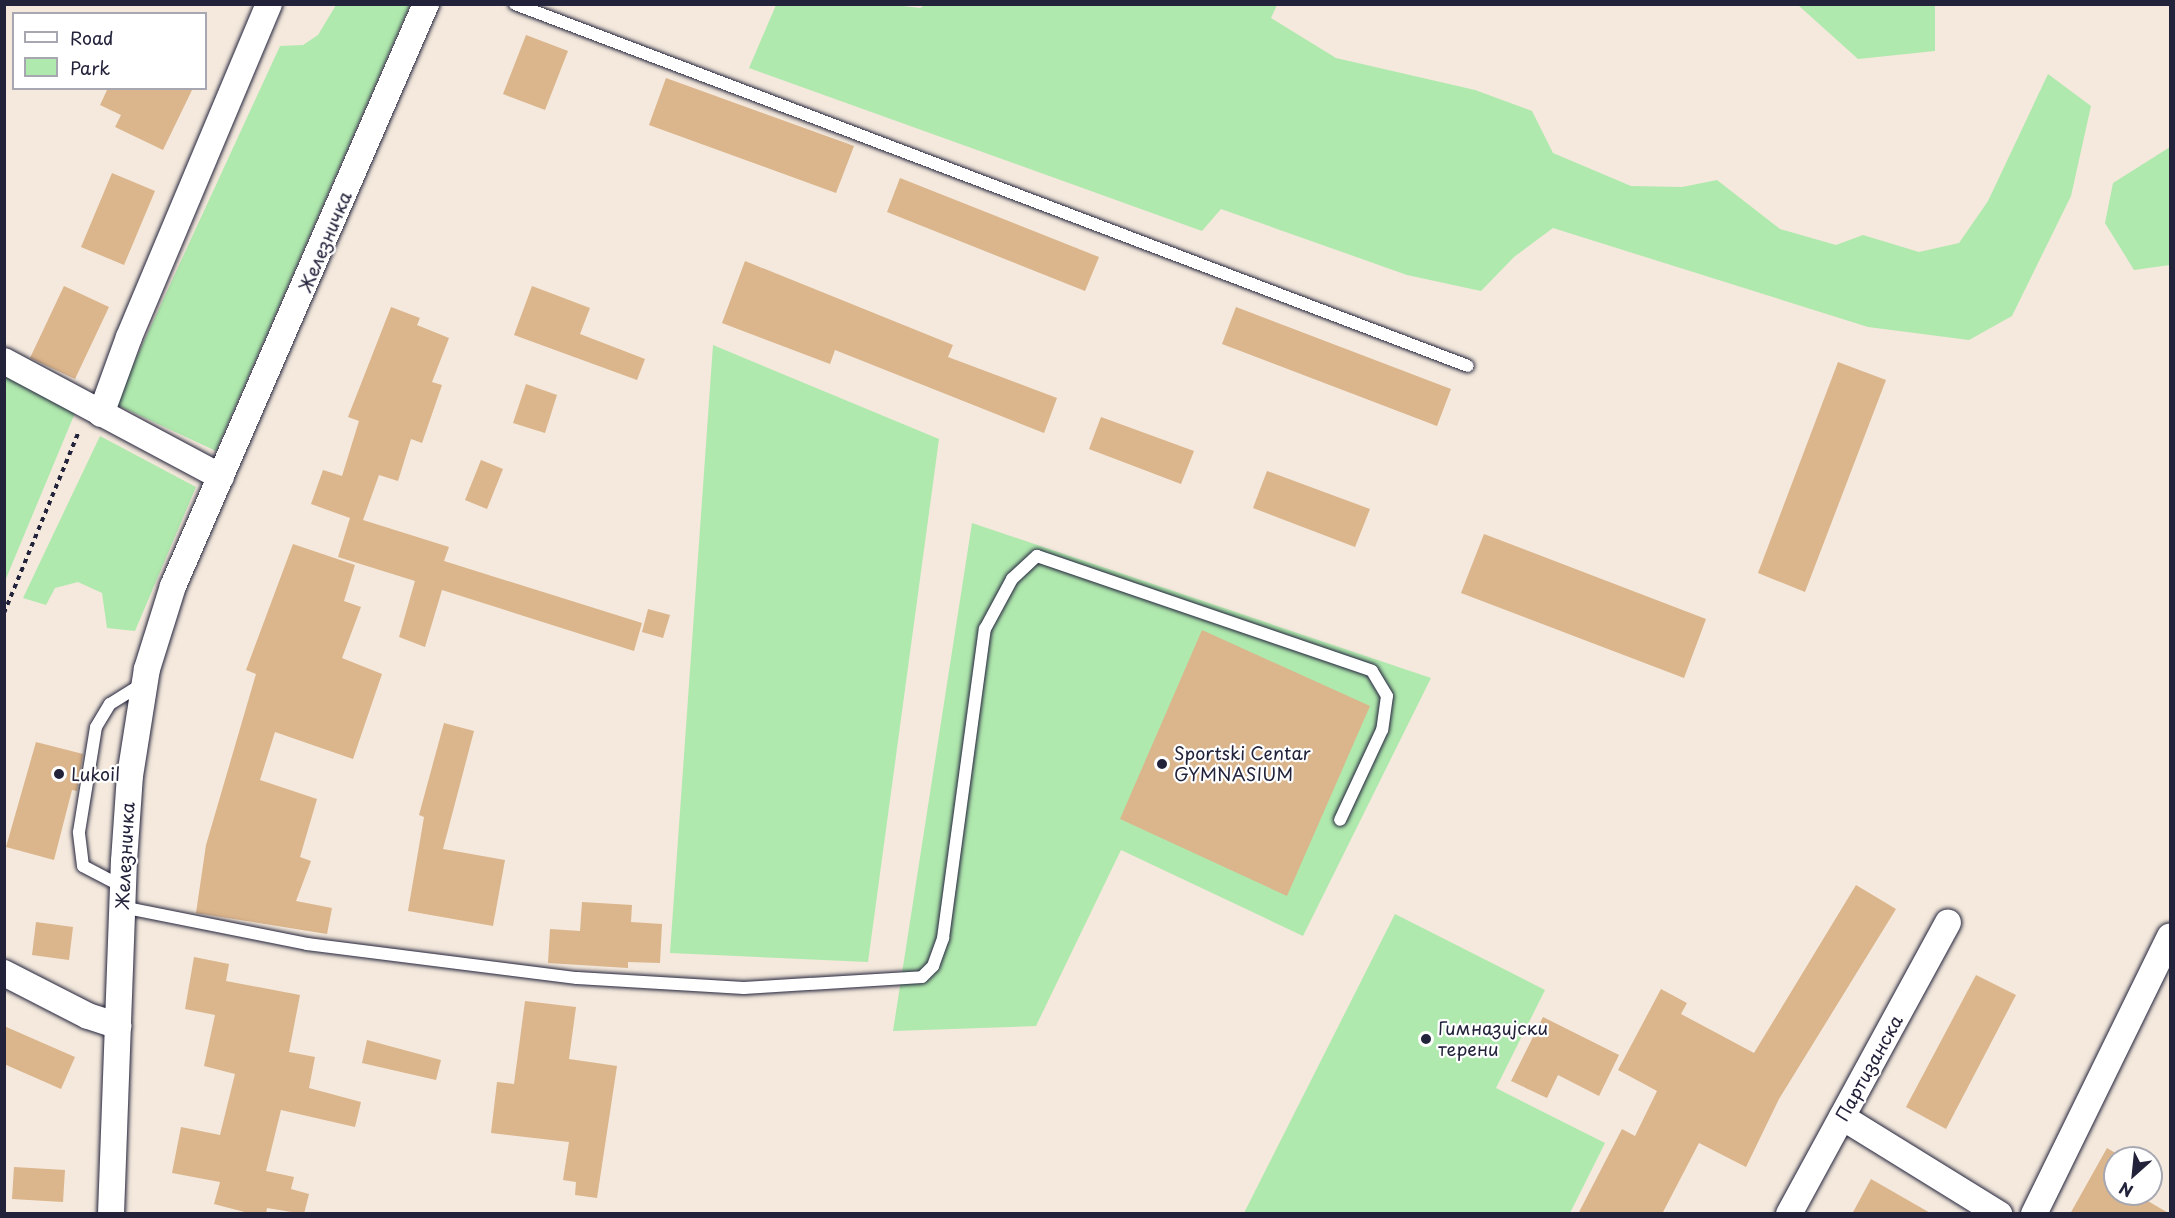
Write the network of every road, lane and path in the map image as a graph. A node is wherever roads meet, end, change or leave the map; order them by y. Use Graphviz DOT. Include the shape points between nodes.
graph roads {
  1 [pos="269,4"];
  2 [pos="426,4"];
  3 [pos="516,4"];
  4 [pos="4,361"];
  5 [pos="1468,366"];
  6 [pos="94,411"];
  7 [pos="221,477"];
  8 [pos="4,613"];
  9 [pos="145,682"];
  10 [pos="1340,820"];
  11 [pos="123,897"];
  12 [pos="1948,922"];
  13 [pos="2170,936"];
  14 [pos="4,973"];
  15 [pos="118,1026"];
  16 [pos="1842,1117"];
  17 [pos="111,1214"];
  18 [pos="1789,1214"];
  19 [pos="1999,1214"];
  20 [pos="2034,1214"];
  1 -- 6 [label="street"];
  2 -- 7 [label="street, Железничка"];
  3 -- 5 [label="lane"];
  4 -- 6 [label="street"];
  6 -- 7 [label="street"];
  6 -- 8 [label="path"];
  7 -- 9 [label="street, Железничка" via="173,586"];
  9 -- 11 [label="street, Железничка" via="130,776"];
  9 -- 11 [label="lane" via="110,704 96,727 79,832 83,866"];
  10 -- 11 [label="lane" via="1382,730 1387,696 1372,671 1037,556 1012,579 985,629 943,938 933,966 922,977 744,988 577,978 307,944"];
  11 -- 15 [label="street, Железничка"];
  12 -- 16 [label="street, Партизанска"];
  13 -- 20 [label="street"];
  14 -- 15 [label="street" via="88,1016"];
  15 -- 17 [label="street, Железничка"];
  16 -- 18 [label="street, Партизанска"];
  16 -- 19 [label="street"];
}
